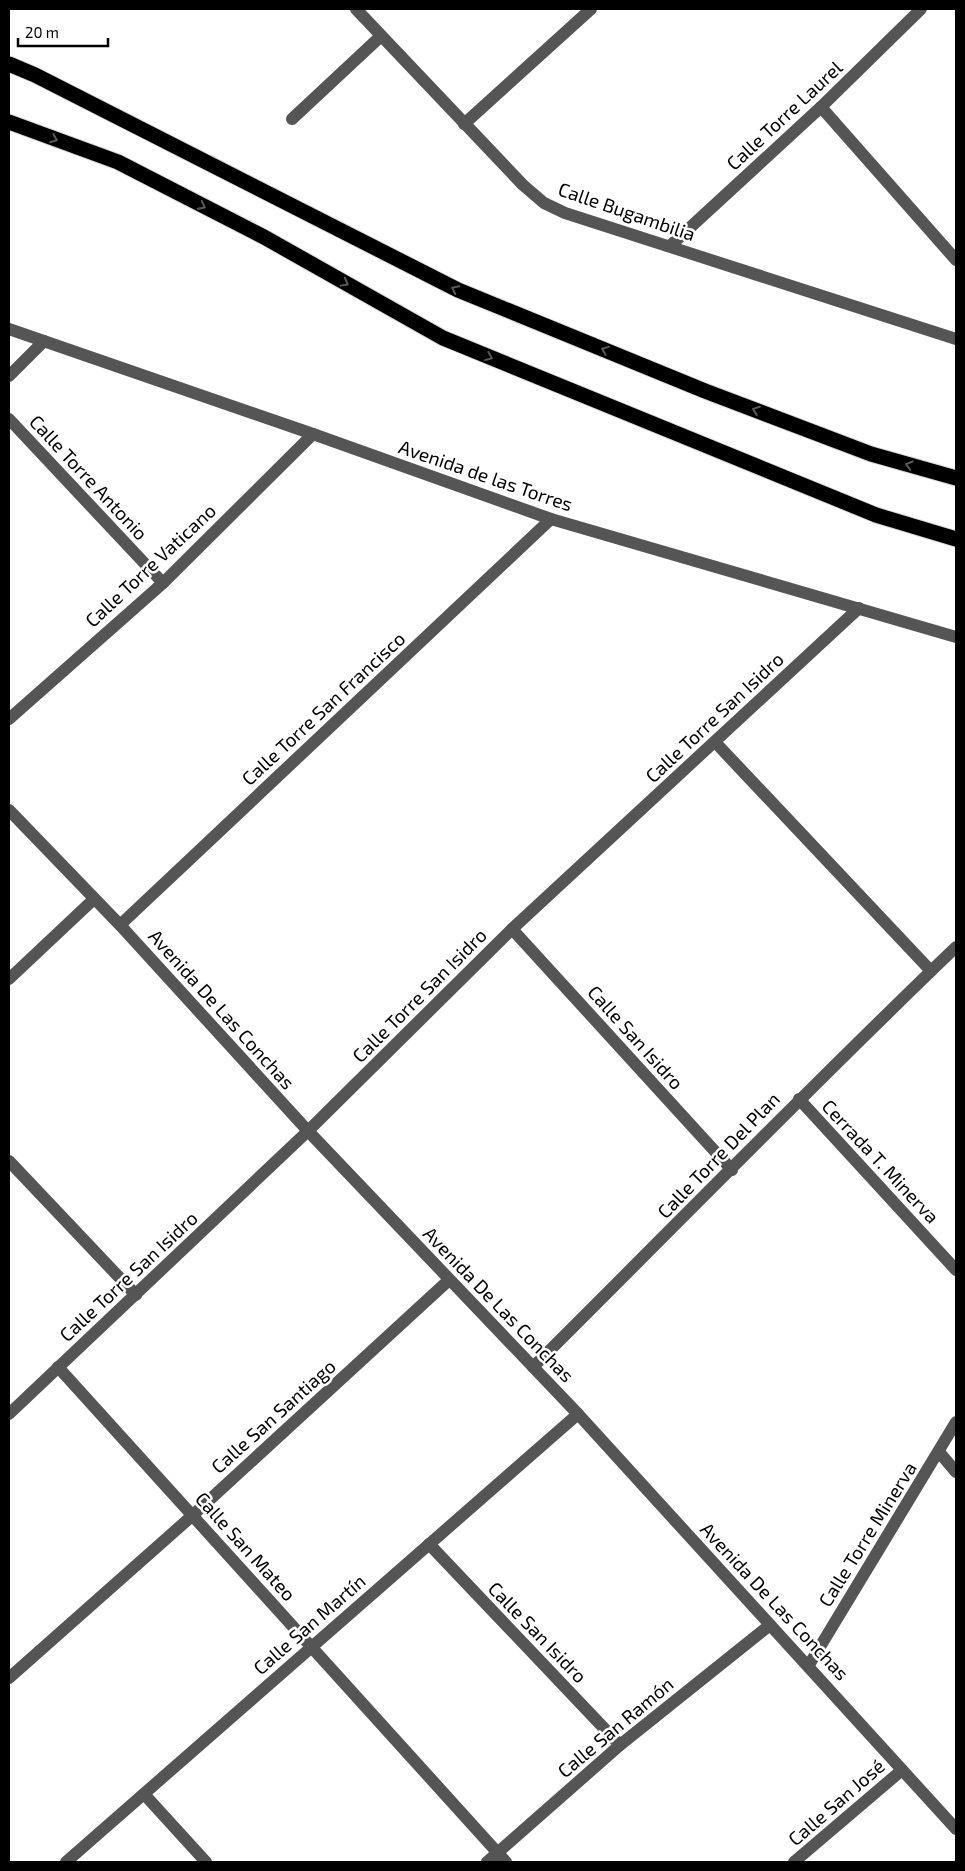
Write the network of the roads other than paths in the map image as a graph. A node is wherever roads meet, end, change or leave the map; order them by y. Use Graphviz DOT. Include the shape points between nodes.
graph roads {
  1 [pos="356,9"];
  2 [pos="591,9"];
  3 [pos="921,9"];
  4 [pos="381,36"];
  5 [pos="9,64"];
  6 [pos="821,107"];
  7 [pos="292,119"];
  8 [pos="9,122"];
  9 [pos="464,124"];
  10 [pos="670,246"];
  11 [pos="956,260"];
  12 [pos="9,329"];
  13 [pos="956,339"];
  14 [pos="44,341"];
  15 [pos="9,376"];
  16 [pos="9,419"];
  17 [pos="313,434"];
  18 [pos="956,478"];
  19 [pos="551,519"];
  20 [pos="956,539"];
  21 [pos="163,583"];
  22 [pos="859,608"];
  23 [pos="956,637"];
  24 [pos="9,720"];
  25 [pos="715,742"];
  26 [pos="9,810"];
  27 [pos="94,900"];
  28 [pos="120,925"];
  29 [pos="512,930"];
  30 [pos="956,947"];
  31 [pos="930,971"];
  32 [pos="9,980"];
  33 [pos="799,1099"];
  34 [pos="308,1131"];
  35 [pos="9,1161"];
  36 [pos="732,1170"];
  37 [pos="956,1270"];
  38 [pos="449,1280"];
  39 [pos="136,1295"];
  40 [pos="58,1367"];
  41 [pos="533,1367"];
  42 [pos="9,1414"];
  43 [pos="578,1414"];
  44 [pos="956,1422"];
  45 [pos="939,1452"];
  46 [pos="956,1472"];
  47 [pos="193,1515"];
  48 [pos="429,1544"];
  49 [pos="770,1625"];
  50 [pos="313,1646"];
  51 [pos="809,1665"];
  52 [pos="9,1678"];
  53 [pos="620,1745"];
  54 [pos="902,1770"];
  55 [pos="144,1794"];
  56 [pos="956,1829"];
  57 [pos="502,1858"];
  58 [pos="66,1862"];
  59 [pos="206,1862"];
  60 [pos="487,1862"];
  61 [pos="794,1862"];
  1 -- 4 [label="street, Calle Bugambilia"];
  2 -- 9 [label="street"];
  3 -- 6 [label="street, Calle Torre Laurel"];
  4 -- 7 [label="street"];
  4 -- 9 [label="street, Calle Bugambilia"];
  18 -- 5 [label="highway, one-way" via="871,454 458,290"];
  6 -- 10 [label="street, Calle Torre Laurel"];
  6 -- 11 [label="street"];
  8 -- 20 [label="highway, one-way" via="118,162 264,237 443,338 876,515"];
  9 -- 10 [label="street, Calle Bugambilia" via="522,185 544,203 565,213"];
  10 -- 13 [label="street, Calle Bugambilia"];
  12 -- 14 [label="street, Avenida de las Torres"];
  14 -- 15 [label="street"];
  14 -- 17 [label="street, Avenida de las Torres"];
  16 -- 21 [label="street, Calle Torre Antonio"];
  17 -- 19 [label="street, Avenida de las Torres"];
  17 -- 21 [label="street, Calle Torre Vaticano"];
  19 -- 22 [label="street, Avenida de las Torres"];
  19 -- 28 [label="street, Calle Torre San Francisco"];
  21 -- 24 [label="street, Calle Torre Vaticano"];
  22 -- 23 [label="street, Avenida de las Torres"];
  22 -- 25 [label="street, Calle Torre San Isidro"];
  25 -- 29 [label="street, Calle Torre San Isidro"];
  25 -- 31 [label="street"];
  26 -- 27 [label="street, Avenida De Las Conchas"];
  27 -- 28 [label="street, Avenida De Las Conchas"];
  27 -- 32 [label="street"];
  28 -- 34 [label="street, Avenida De Las Conchas"];
  29 -- 34 [label="street, Calle Torre San Isidro"];
  29 -- 36 [label="street, Calle San Isidro"];
  30 -- 31 [label="street, Calle Torre Del Plan"];
  31 -- 33 [label="street, Calle Torre Del Plan"];
  33 -- 36 [label="street, Calle Torre Del Plan"];
  33 -- 37 [label="street, Cerrada T. Minerva"];
  34 -- 38 [label="street, Avenida De Las Conchas"];
  34 -- 39 [label="street, Calle Torre San Isidro"];
  35 -- 39 [label="street"];
  36 -- 41 [label="street, Calle Torre Del Plan"];
  38 -- 41 [label="street, Avenida De Las Conchas"];
  38 -- 47 [label="street, Calle San Santiago"];
  39 -- 40 [label="street, Calle Torre San Isidro"];
  40 -- 42 [label="street, Calle Torre San Isidro"];
  40 -- 47 [label="street, Calle San Mateo"];
  41 -- 43 [label="street, Avenida De Las Conchas"];
  43 -- 48 [label="street, Calle San Martín"];
  43 -- 49 [label="street, Avenida De Las Conchas"];
  44 -- 45 [label="street, Calle Torre Minerva"];
  45 -- 46 [label="street"];
  45 -- 51 [label="street, Calle Torre Minerva"];
  47 -- 50 [label="street, Calle San Mateo"];
  47 -- 52 [label="street, Calle San Santiago"];
  48 -- 50 [label="street, Calle San Martín"];
  48 -- 53 [label="street, Calle San Isidro"];
  49 -- 51 [label="street, Avenida De Las Conchas"];
  49 -- 53 [label="street, Calle San Ramón"];
  50 -- 55 [label="street, Calle San Martín"];
  50 -- 57 [label="street, Calle San Mateo"];
  51 -- 54 [label="street, Avenida De Las Conchas"];
  53 -- 57 [label="street, Calle San Ramón"];
  54 -- 56 [label="street, Avenida De Las Conchas"];
  54 -- 61 [label="street, Calle San José"];
  55 -- 58 [label="street, Calle San Martín"];
  55 -- 59 [label="street"];
  57 -- 60 [label="street, Calle San Ramón"];
}
